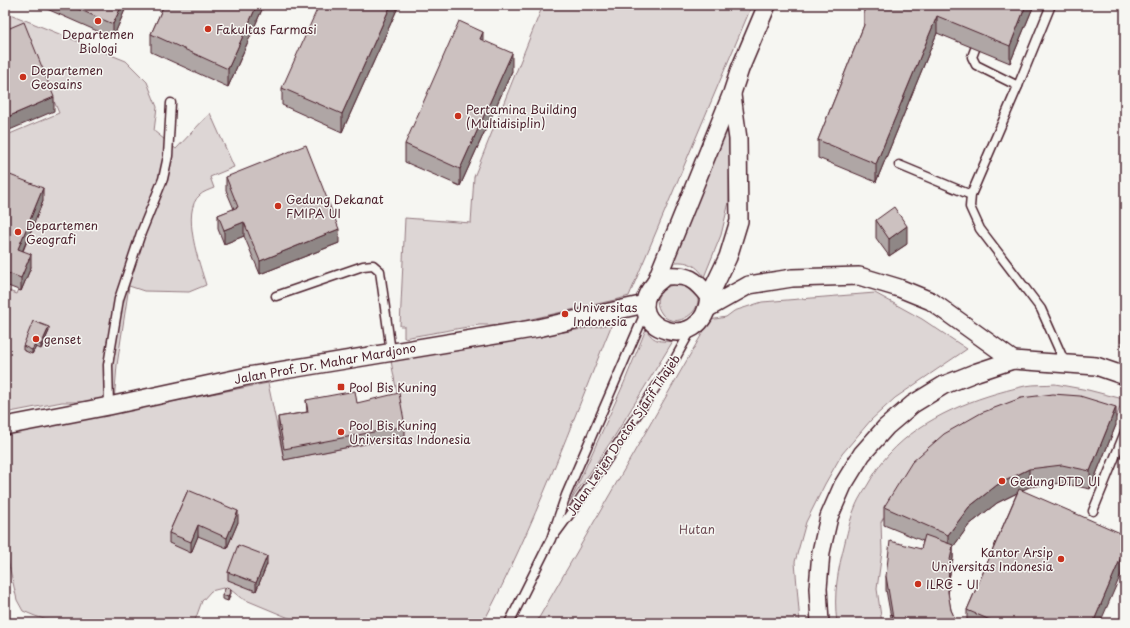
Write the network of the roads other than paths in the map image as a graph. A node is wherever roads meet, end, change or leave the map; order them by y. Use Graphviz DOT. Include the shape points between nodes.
graph roads {
  1 [pos="767,5"];
  2 [pos="1051,5"];
  3 [pos="975,49"];
  4 [pos="1018,86"];
  5 [pos="732,93"];
  6 [pos="172,103"];
  7 [pos="899,164"];
  8 [pos="971,195"];
  9 [pos="654,286"];
  10 [pos="276,296"];
  11 [pos="709,302"];
  12 [pos="645,308"];
  13 [pos="691,329"];
  14 [pos="392,352"];
  15 [pos="1013,360"];
  16 [pos="1065,363"];
  17 [pos="1125,376"];
  18 [pos="109,406"];
  19 [pos="5,426"];
  20 [pos="1125,433"];
  21 [pos="1092,511"];
  22 [pos="551,539"];
  23 [pos="509,623"];
  24 [pos="820,623"];
  1 -- 5 [label="street"];
  2 -- 4 [label="lane"];
  3 -- 4 [label="lane" via="972,57 976,65"];
  4 -- 8 [label="lane"];
  5 -- 9 [label="street"];
  5 -- 11 [label="street" via="738,138 739,220 728,257"];
  6 -- 18 [label="lane" via="168,156 163,179 141,233 119,299 108,365"];
  7 -- 8 [label="lane"];
  8 -- 16 [label="lane" via="970,207 980,229 1042,309"];
  9 -- 11 [label="street" via="665,276 688,277 699,284"];
  9 -- 12 [label="street" via="648,294"];
  10 -- 14 [label="lane" via="363,266 373,266 380,271"];
  11 -- 13 [label="street" via="701,321"];
  11 -- 15 [label="street" via="749,285 792,278 859,276 899,288 932,302"];
  12 -- 13 [label="street" via="652,322 659,328 672,332"];
  12 -- 14 [label="street, Jalan Prof. Dr. Mahar Mardjono"];
  12 -- 22 [label="lane, Jalan Letjen Doctor Sjarif Thajeb" via="566,496"];
  13 -- 22 [label="lane, Jalan Letjen Doctor Sjarif Thajeb" via="676,357"];
  14 -- 18 [label="street, Jalan Prof. Dr. Mahar Mardjono" via="248,376"];
  15 -- 16 [label="street"];
  15 -- 24 [label="street" via="944,385 913,404 886,427 862,454 843,485 828,524 821,552 818,588"];
  16 -- 17 [label="street" via="1096,366"];
  18 -- 19 [label="street, Jalan Prof. Dr. Mahar Mardjono"];
  20 -- 21 [label="lane"];
  22 -- 23 [label="lane, Jalan Letjen Doctor Sjarif Thajeb"];
}
